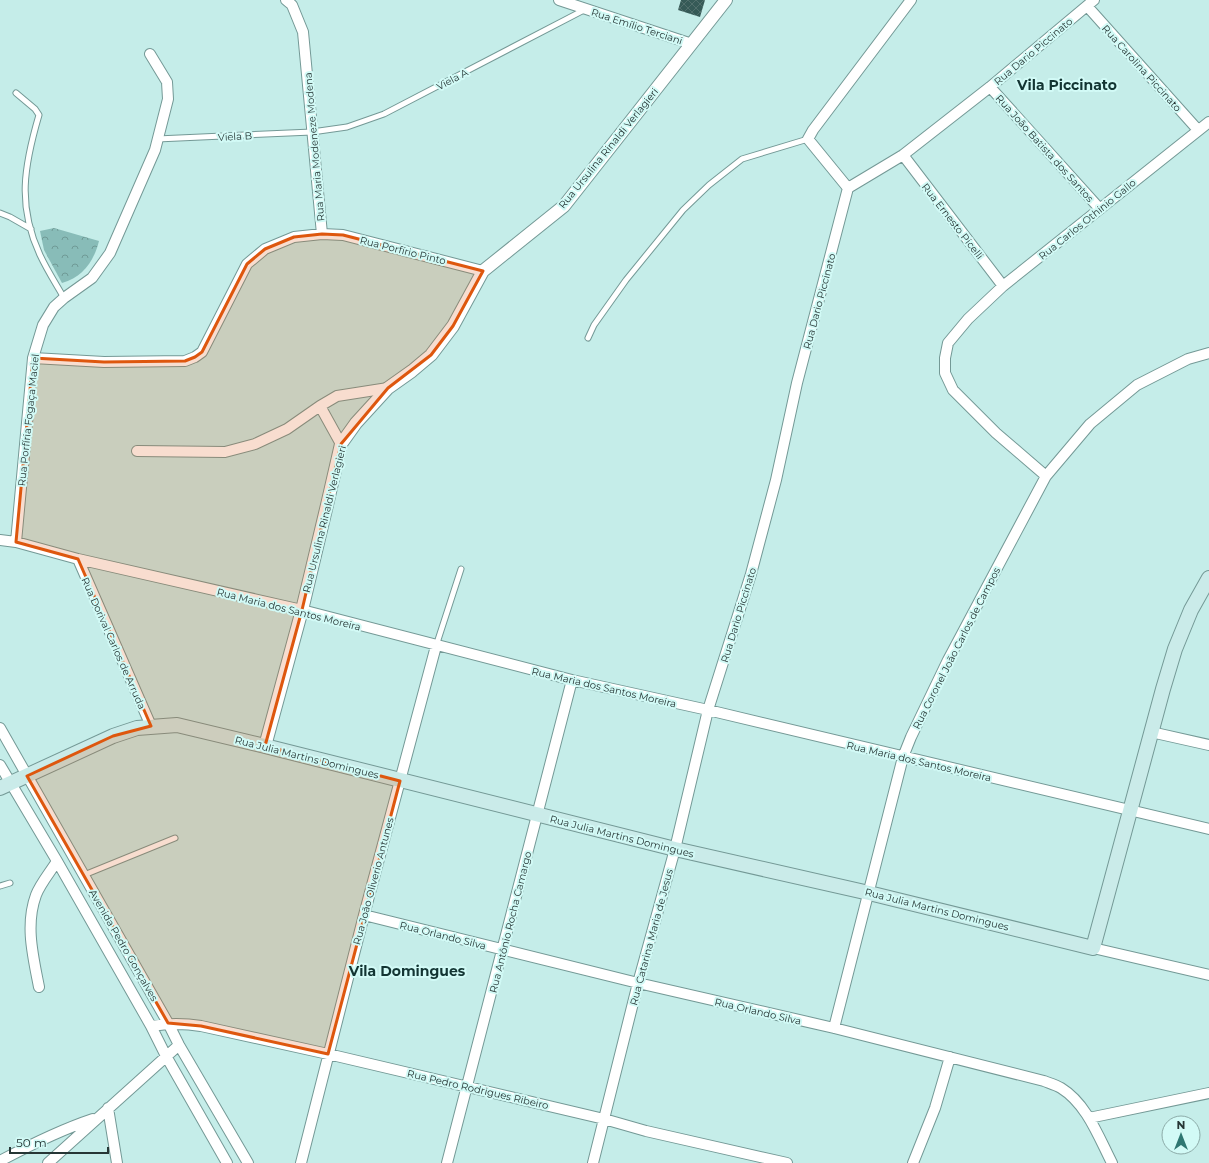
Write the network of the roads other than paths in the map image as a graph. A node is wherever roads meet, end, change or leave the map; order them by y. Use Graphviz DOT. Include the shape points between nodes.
graph roads {
  1 [pos="286,0"];
  2 [pos="559,0"];
  3 [pos="726,0"];
  4 [pos="911,0"];
  5 [pos="1090,2"];
  6 [pos="585,9"];
  7 [pos="692,44"];
  8 [pos="150,54"];
  9 [pos="990,87"];
  10 [pos="16,93"];
  11 [pos="1209,122"];
  12 [pos="1198,130"];
  13 [pos="312,132"];
  14 [pos="157,139"];
  15 [pos="808,139"];
  16 [pos="903,155"];
  17 [pos="848,188"];
  18 [pos="1100,209"];
  19 [pos="0,213"];
  20 [pos="31,229"];
  21 [pos="322,234"];
  22 [pos="483,271"];
  23 [pos="1004,286"];
  24 [pos="64,298"];
  25 [pos="588,338"];
  26 [pos="1209,353"];
  27 [pos="32,358"];
  28 [pos="388,388"];
  29 [pos="320,406"];
  30 [pos="341,444"];
  31 [pos="137,451"];
  32 [pos="1046,476"];
  33 [pos="0,540"];
  34 [pos="16,542"];
  35 [pos="78,559"];
  36 [pos="461,569"];
  37 [pos="1209,578"];
  38 [pos="302,610"];
  39 [pos="436,646"];
  40 [pos="572,680"];
  41 [pos="708,710"];
  42 [pos="151,726"];
  43 [pos="0,728"];
  44 [pos="1151,732"];
  45 [pos="1209,745"];
  46 [pos="265,746"];
  47 [pos="903,757"];
  48 [pos="0,765"];
  49 [pos="27,776"];
  50 [pos="400,780"];
  51 [pos="6,786"];
  52 [pos="1130,811"];
  53 [pos="538,815"];
  54 [pos="1209,829"];
  55 [pos="175,838"];
  56 [pos="675,849"];
  57 [pos="57,861"];
  58 [pos="84,875"];
  59 [pos="10,883"];
  60 [pos="0,886"];
  61 [pos="869,892"];
  62 [pos="364,916"];
  63 [pos="1093,948"];
  64 [pos="503,950"];
  65 [pos="1209,976"];
  66 [pos="638,983"];
  67 [pos="39,986"];
  68 [pos="168,1023"];
  69 [pos="151,1026"];
  70 [pos="834,1028"];
  71 [pos="179,1045"];
  72 [pos="328,1054"];
  73 [pos="166,1056"];
  74 [pos="950,1057"];
  75 [pos="467,1087"];
  76 [pos="1209,1093"];
  77 [pos="108,1108"];
  78 [pos="96,1118"];
  79 [pos="1089,1118"];
  80 [pos="604,1119"];
  81 [pos="0,1161"];
  82 [pos="48,1163"];
  83 [pos="117,1163"];
  84 [pos="227,1163"];
  85 [pos="248,1163"];
  86 [pos="301,1163"];
  87 [pos="447,1163"];
  88 [pos="593,1163"];
  89 [pos="787,1163"];
  90 [pos="913,1163"];
  91 [pos="1112,1163"];
  1 -- 13 [label="street, Rua Maria Modeneze Modena" via="292,5 303,32"];
  2 -- 6 [label="street, Rua Emílio Terciani"];
  3 -- 7 [label="street, Rua Ursulina Rinaldi Verlagieri"];
  4 -- 15 [label="street"];
  5 -- 9 [label="street, Rua Dario Piccinato"];
  5 -- 12 [label="street, Rua Carolina Piccinato"];
  6 -- 7 [label="street, Rua Emílio Terciani"];
  6 -- 13 [label="lane, Viela A" via="384,114 347,127"];
  7 -- 22 [label="street, Rua Ursulina Rinaldi Verlagieri" via="564,206"];
  8 -- 14 [label="street, Rua Porfíria Fogaça Maciel" via="167,82 168,99"];
  9 -- 16 [label="street, Rua Dario Piccinato"];
  9 -- 18 [label="street, Rua João Batista dos Santos"];
  10 -- 20 [label="lane" via="35,109 38,115 27,157 24,198"];
  11 -- 12 [label="street, Rua Carlos Othinio Gallo"];
  12 -- 18 [label="street, Rua Carlos Othinio Gallo"];
  13 -- 14 [label="lane, Viela B"];
  13 -- 21 [label="street, Rua Maria Modeneze Modena"];
  14 -- 24 [label="street, Rua Porfíria Fogaça Maciel" via="155,150 110,254 92,278"];
  15 -- 17 [label="street"];
  15 -- 25 [label="lane" via="742,159 709,185 683,210 626,280 594,325"];
  16 -- 17 [label="street, Rua Dario Piccinato"];
  16 -- 23 [label="street, Rua Ernesto Picelli"];
  17 -- 41 [label="street, Rua Dario Piccinato" via="751,574"];
  18 -- 23 [label="street, Rua Carlos Othinio Gallo"];
  19 -- 20 [label="lane"];
  20 -- 24 [label="lane" via="40,255"];
  21 -- 22 [label="street, Rua Porfírio Pinto" via="343,235"];
  21 -- 27 [label="street, Rua Maria Modeneze Modena" via="294,237 265,249 247,264 202,352 195,358 185,361 104,362"];
  22 -- 28 [label="street, Rua Ursulina Rinaldi Verlagieri" via="453,326 431,355"];
  23 -- 32 [label="street, Rua Carlos Othinio Gallo" via="968,319 948,343 945,373 953,390 996,433"];
  24 -- 27 [label="street, Rua Porfíria Fogaça Maciel" via="54,307 43,325"];
  26 -- 32 [label="street, Rua Coronel João Carlos de Campos" via="1188,359 1138,385 1090,424"];
  27 -- 34 [label="street, Rua Porfíria Fogaça Maciel"];
  28 -- 29 [label="street" via="338,396"];
  28 -- 30 [label="street, Rua Ursulina Rinaldi Verlagieri" via="356,423"];
  29 -- 30 [label="street"];
  29 -- 31 [label="street" via="287,429 255,444 225,452"];
  30 -- 38 [label="street, Rua Ursulina Rinaldi Verlagieri"];
  32 -- 47 [label="street, Rua Coronel João Carlos de Campos" via="948,660"];
  33 -- 34 [label="street, Rua Maria dos Santos Moreira"];
  34 -- 35 [label="street, Rua Maria dos Santos Moreira"];
  35 -- 38 [label="street, Rua Maria dos Santos Moreira"];
  35 -- 42 [label="street, Rua Dorival Carlos de Arruda"];
  36 -- 39 [label="lane"];
  37 -- 44 [label="main road" via="1191,610 1175,649"];
  38 -- 39 [label="street, Rua Maria dos Santos Moreira"];
  38 -- 46 [label="street, Rua Ursulina Rinaldi Verlagieri"];
  39 -- 40 [label="street, Rua Maria dos Santos Moreira"];
  39 -- 50 [label="street, Rua João Oliverio Antunes"];
  40 -- 41 [label="street, Rua Maria dos Santos Moreira"];
  40 -- 53 [label="street, Rua Antônio Rocha Camargo"];
  41 -- 47 [label="street, Rua Maria dos Santos Moreira"];
  41 -- 56 [label="street, Rua Catarina Maria de Jesus"];
  42 -- 46 [label="main road, Rua Julia Martins Domingues" via="176,725"];
  42 -- 49 [label="main road, Rua Julia Martins Domingues" via="113,736"];
  43 -- 49 [label="street, Avenida Pedro Gonçalves"];
  44 -- 45 [label="street"];
  44 -- 52 [label="main road"];
  46 -- 50 [label="main road, Rua Julia Martins Domingues"];
  47 -- 52 [label="street, Rua Maria dos Santos Moreira"];
  47 -- 61 [label="street, Rua Coronel João Carlos de Campos"];
  48 -- 51 [label="street, Avenida Pedro Gonçalves"];
  49 -- 51 [label="main road, Rua Julia Martins Domingues"];
  49 -- 58 [label="street, Avenida Pedro Gonçalves"];
  50 -- 53 [label="main road, Rua Julia Martins Domingues"];
  50 -- 62 [label="street, Rua João Oliverio Antunes"];
  51 -- 57 [label="street, Avenida Pedro Gonçalves"];
  52 -- 54 [label="street, Rua Maria dos Santos Moreira"];
  52 -- 63 [label="main road"];
  53 -- 56 [label="main road, Rua Julia Martins Domingues"];
  53 -- 64 [label="street, Rua Antônio Rocha Camargo"];
  55 -- 58 [label="lane"];
  56 -- 61 [label="main road, Rua Julia Martins Domingues"];
  56 -- 66 [label="street, Rua Catarina Maria de Jesus"];
  57 -- 67 [label="street" via="36,894 30,920 31,948"];
  57 -- 69 [label="street, Avenida Pedro Gonçalves"];
  58 -- 68 [label="street, Avenida Pedro Gonçalves"];
  59 -- 60 [label="lane"];
  61 -- 63 [label="main road, Rua Julia Martins Domingues"];
  61 -- 70 [label="street, Rua Coronel João Carlos de Campos"];
  62 -- 64 [label="street, Rua Orlando Silva"];
  62 -- 72 [label="street, Rua João Oliverio Antunes"];
  63 -- 65 [label="street"];
  64 -- 66 [label="street, Rua Orlando Silva"];
  64 -- 75 [label="street, Rua Antônio Rocha Camargo"];
  66 -- 70 [label="street, Rua Orlando Silva"];
  66 -- 80 [label="street, Rua Catarina Maria de Jesus"];
  68 -- 69 [label="street, Rua Pedro Rodrigues Ribeiro"];
  68 -- 71 [label="street, Avenida Pedro Gonçalves"];
  68 -- 72 [label="street, Rua Pedro Rodrigues Ribeiro" via="201,1026"];
  69 -- 73 [label="street, Avenida Pedro Gonçalves"];
  70 -- 74 [label="street, Rua Orlando Silva"];
  71 -- 73 [label="street"];
  71 -- 85 [label="street, Avenida Pedro Gonçalves"];
  72 -- 75 [label="street, Rua Pedro Rodrigues Ribeiro"];
  72 -- 86 [label="street, Rua João Oliverio Antunes"];
  73 -- 77 [label="street"];
  73 -- 84 [label="street, Avenida Pedro Gonçalves"];
  74 -- 79 [label="street, Rua Orlando Silva" via="1044,1081 1061,1088 1075,1100"];
  74 -- 90 [label="street" via="935,1108"];
  75 -- 80 [label="street, Rua Pedro Rodrigues Ribeiro"];
  75 -- 87 [label="street, Rua Antônio Rocha Camargo"];
  76 -- 79 [label="street"];
  77 -- 78 [label="street"];
  77 -- 83 [label="street"];
  78 -- 81 [label="street" via="68,1127"];
  78 -- 82 [label="street"];
  79 -- 91 [label="street, Rua Orlando Silva"];
  80 -- 88 [label="street, Rua Catarina Maria de Jesus"];
  80 -- 89 [label="street, Rua Pedro Rodrigues Ribeiro"];
}
